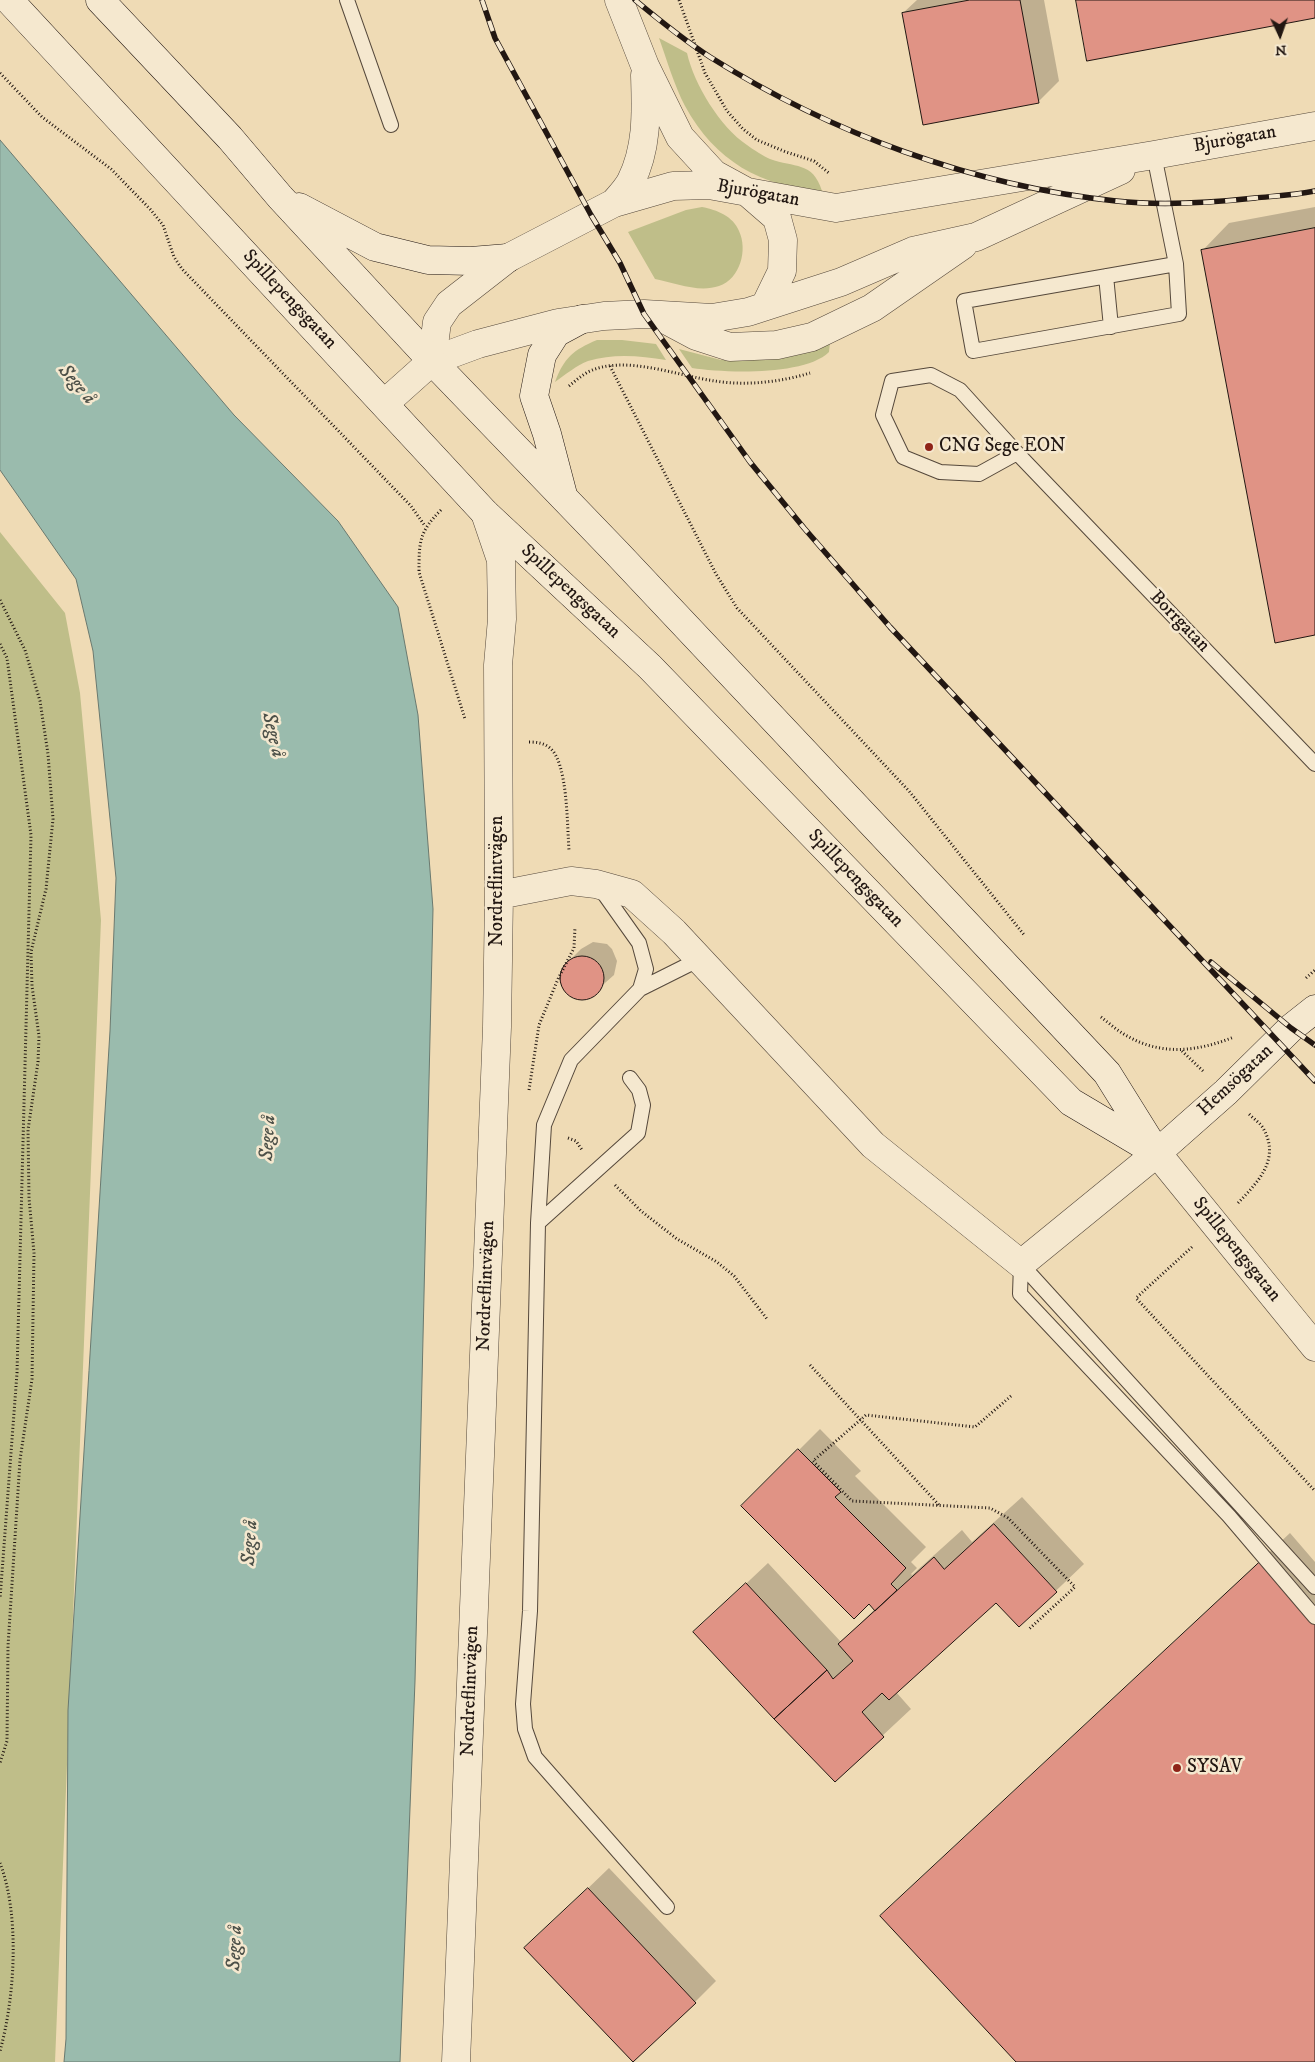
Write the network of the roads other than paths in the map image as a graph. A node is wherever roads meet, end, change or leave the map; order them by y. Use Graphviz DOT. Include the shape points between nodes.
graph roads {
  1 [pos="9,0"];
  2 [pos="100,0"];
  3 [pos="347,0"];
  4 [pos="619,0"];
  5 [pos="645,66"];
  6 [pos="391,125"];
  7 [pos="1315,126"];
  8 [pos="1154,155"];
  9 [pos="746,192"];
  10 [pos="280,197"];
  11 [pos="614,203"];
  12 [pos="976,237"];
  13 [pos="508,258"];
  14 [pos="1176,264"];
  15 [pos="1106,276"];
  16 [pos="765,306"];
  17 [pos="656,315"];
  18 [pos="582,319"];
  19 [pos="1111,327"];
  20 [pos="432,361"];
  21 [pos="385,403"];
  22 [pos="1017,453"];
  23 [pos="564,497"];
  24 [pos="485,513"];
  25 [pos="1315,764"];
  26 [pos="596,884"];
  27 [pos="499,896"];
  28 [pos="700,959"];
  29 [pos="640,989"];
  30 [pos="1315,1009"];
  31 [pos="630,1078"];
  32 [pos="1157,1153"];
  33 [pos="538,1223"];
  34 [pos="1020,1264"];
  35 [pos="1315,1347"];
  36 [pos="1315,1587"];
  37 [pos="1315,1617"];
  38 [pos="667,1907"];
  39 [pos="456,2062"];
  1 -- 21 [label="street, Spillepengsgatan"];
  2 -- 10 [label="street, Spillepengsgatan" via="230,138"];
  3 -- 6 [label="lane"];
  4 -- 5 [label="street"];
  5 -- 9 [label="street" via="680,137 714,174"];
  5 -- 11 [label="street" via="646,128 631,182"];
  7 -- 8 [label="street, Bjurögatan"];
  8 -- 9 [label="street, Bjurögatan" via="836,208"];
  8 -- 12 [label="street, Bjurögatan"];
  8 -- 14 [label="lane"];
  9 -- 11 [label="street, Bjurögatan" via="709,185 673,186"];
  9 -- 16 [label="street" via="777,218 783,240 782,271"];
  10 -- 13 [label="street" via="375,248 428,260"];
  10 -- 20 [label="street, Spillepengsgatan"];
  11 -- 13 [label="street, Bjurögatan"];
  12 -- 16 [label="street, Bjurögatan" via="914,251 841,282"];
  12 -- 17 [label="street, Bjurögatan" via="872,308 812,337 777,345 730,347 696,336"];
  13 -- 20 [label="street, Bjurögatan" via="449,304 437,322"];
  14 -- 15 [label="lane"];
  14 -- 19 [label="lane" via="1179,314"];
  15 -- 19 [label="lane"];
  15 -- 19 [label="lane" via="964,300 973,351"];
  16 -- 17 [label="street, Bjurögatan" via="712,318"];
  17 -- 18 [label="street, Bjurögatan"];
  18 -- 20 [label="street, Bjurögatan" via="517,333"];
  18 -- 23 [label="street" via="556,333 542,355 534,396"];
  20 -- 21 [label="street, Bjurögatan"];
  20 -- 23 [label="street, Spillepengsgatan"];
  21 -- 24 [label="street, Spillepengsgatan"];
  22 -- 22 [label="lane, Borrgatan" via="980,474 940,472 903,457 883,414 892,381 931,375 960,390"];
  22 -- 25 [label="lane, Borrgatan"];
  23 -- 32 [label="street, Spillepengsgatan" via="1107,1073"];
  24 -- 27 [label="street, Nordreflintvägen" via="501,560"];
  24 -- 32 [label="street, Spillepengsgatan" via="650,667 1070,1102"];
  26 -- 27 [label="street" via="571,881"];
  26 -- 28 [label="street" via="632,894"];
  26 -- 29 [label="lane" via="639,943 646,969"];
  27 -- 39 [label="street, Nordreflintvägen" via="497,1027"];
  28 -- 29 [label="lane"];
  28 -- 34 [label="street" via="873,1145"];
  29 -- 33 [label="lane" via="571,1060 544,1125"];
  30 -- 32 [label="street, Hemsögatan"];
  31 -- 33 [label="lane" via="639,1090 643,1105 638,1133"];
  32 -- 34 [label="street, Hemsögatan"];
  32 -- 35 [label="street, Spillepengsgatan"];
  33 -- 38 [label="lane" via="531,1581 523,1704 525,1728 535,1757"];
  34 -- 36 [label="lane"];
  34 -- 37 [label="lane" via="1020,1294 1229,1516"];
}
